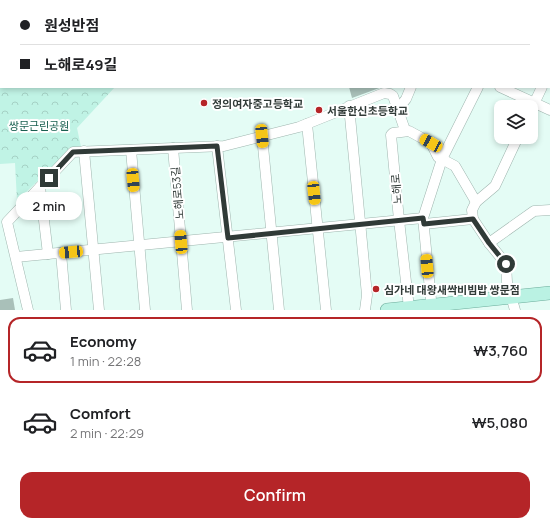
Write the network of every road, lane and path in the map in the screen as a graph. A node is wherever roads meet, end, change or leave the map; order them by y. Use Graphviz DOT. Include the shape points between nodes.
graph roads {
  1 [pos="411,88"];
  2 [pos="478,88"];
  3 [pos="502,88"];
  4 [pos="542,88"];
  5 [pos="521,100"];
  6 [pos="536,100"];
  7 [pos="349,106"];
  8 [pos="538,108"];
  9 [pos="398,109"];
  10 [pos="550,110"];
  11 [pos="307,124"];
  12 [pos="405,130"];
  13 [pos="262,136"];
  14 [pos="515,144"];
  15 [pos="217,146"];
  16 [pos="173,148"];
  17 [pos="131,150"];
  18 [pos="84,151"];
  19 [pos="442,160"];
  20 [pos="40,187"];
  21 [pos="476,202"];
  22 [pos="550,210"];
  23 [pos="473,219"];
  24 [pos="398,220"];
  25 [pos="424,221"];
  26 [pos="360,224"];
  27 [pos="318,228"];
  28 [pos="272,233"];
  29 [pos="228,238"];
  30 [pos="181,242"];
  31 [pos="489,243"];
  32 [pos="139,246"];
  33 [pos="93,249"];
  34 [pos="60,252"];
  35 [pos="48,254"];
  36 [pos="16,257"];
  37 [pos="550,293"];
  38 [pos="511,297"];
  39 [pos="482,305"];
  40 [pos="409,308"];
  41 [pos="432,308"];
  42 [pos="28,310"];
  43 [pos="66,310"];
  44 [pos="99,310"];
  45 [pos="145,310"];
  46 [pos="187,310"];
  47 [pos="236,310"];
  48 [pos="278,310"];
  49 [pos="326,310"];
  50 [pos="364,310"];
  51 [pos="387,310"];
  52 [pos="515,310"];
  1 -- 9 [label="street"];
  2 -- 19 [label="street"];
  3 -- 5 [label="street"];
  4 -- 6 [label="street"];
  7 -- 9 [label="street" via="384,93 393,96"];
  7 -- 11 [label="street"];
  7 -- 26 [label="street"];
  8 -- 10 [label="street"];
  9 -- 12 [label="street"];
  11 -- 13 [label="street"];
  11 -- 27 [label="street"];
  12 -- 19 [label="street" via="431,143"];
  12 -- 24 [label="street, 노해로" via="392,135"];
  13 -- 15 [label="street"];
  13 -- 28 [label="street"];
  14 -- 21 [label="street" via="496,186"];
  15 -- 16 [label="street"];
  15 -- 29 [label="street"];
  16 -- 17 [label="street"];
  16 -- 30 [label="street, 노해로53길"];
  17 -- 18 [label="street"];
  17 -- 32 [label="street"];
  18 -- 20 [label="street" via="73,152"];
  18 -- 33 [label="street"];
  19 -- 21 [label="street" via="455,166"];
  19 -- 25 [label="street"];
  20 -- 35 [label="street"];
  20 -- 36 [label="street" via="7,222"];
  21 -- 23 [label="street" via="472,210"];
  22 -- 31 [label="street" via="534,211"];
  23 -- 25 [label="street"];
  23 -- 31 [label="street"];
  24 -- 25 [label="street"];
  24 -- 26 [label="street"];
  24 -- 40 [label="street, 노해로"];
  25 -- 41 [label="street"];
  26 -- 27 [label="street"];
  26 -- 50 [label="street" via="366,295"];
  27 -- 28 [label="street"];
  27 -- 49 [label="street"];
  28 -- 29 [label="street"];
  28 -- 48 [label="street"];
  29 -- 30 [label="street"];
  29 -- 47 [label="street"];
  30 -- 32 [label="street"];
  30 -- 46 [label="street, 노해로53길"];
  31 -- 38 [label="street" via="506,264"];
  32 -- 33 [label="street"];
  32 -- 45 [label="street"];
  33 -- 34 [label="street"];
  33 -- 44 [label="street"];
  34 -- 35 [label="street"];
  34 -- 43 [label="street"];
  35 -- 36 [label="street"];
  36 -- 42 [label="street"];
  37 -- 38 [label="main road"];
  38 -- 39 [label="main road"];
  38 -- 52 [label="street"];
  39 -- 41 [label="main road"];
  40 -- 41 [label="main road"];
  40 -- 51 [label="main road"];
}
